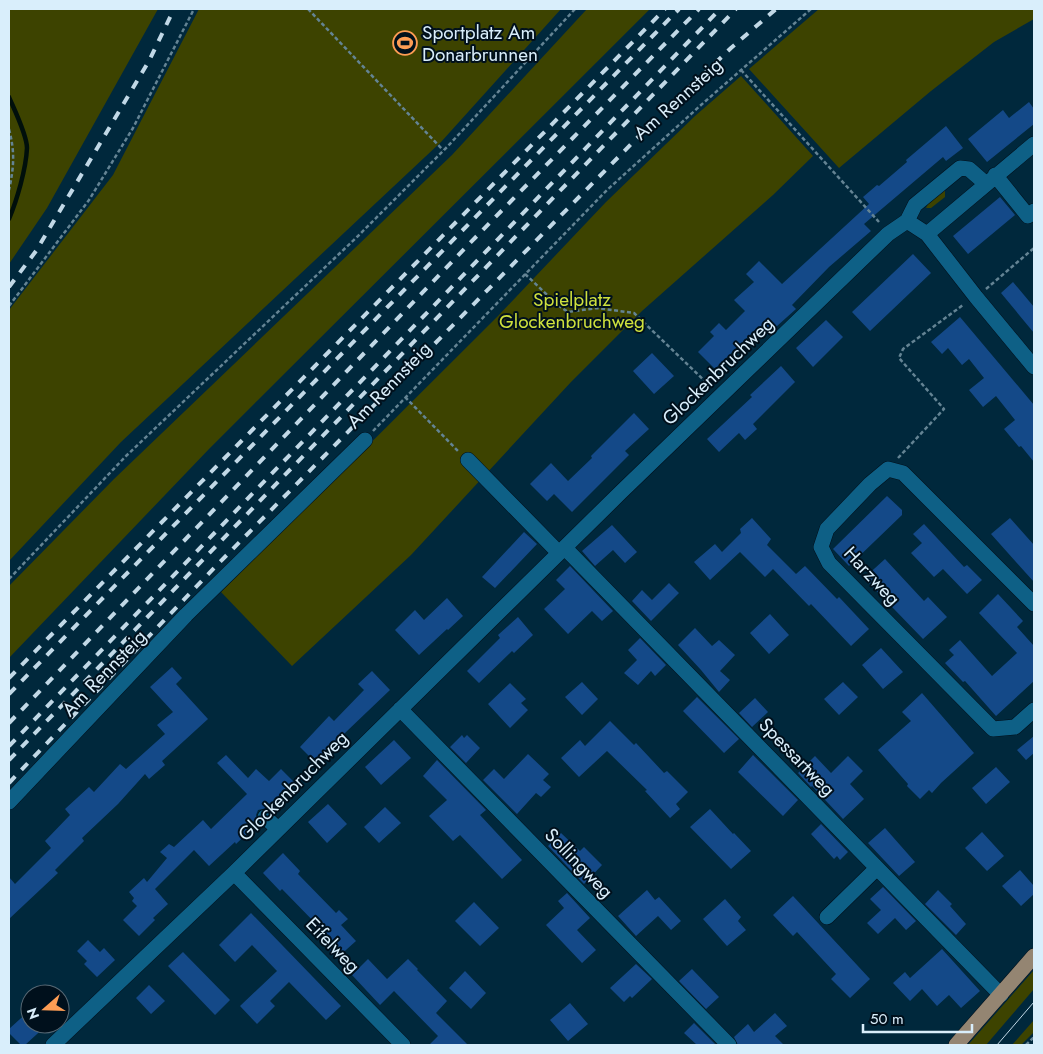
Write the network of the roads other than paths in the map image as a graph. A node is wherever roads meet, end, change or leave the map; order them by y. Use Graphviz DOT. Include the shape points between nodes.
graph roads {
  1 [pos="1034,144"];
  2 [pos="990,179"];
  3 [pos="1034,211"];
  4 [pos="908,221"];
  5 [pos="927,234"];
  6 [pos="1034,367"];
  7 [pos="365,440"];
  8 [pos="468,460"];
  9 [pos="562,551"];
  10 [pos="1034,604"];
  11 [pos="400,710"];
  12 [pos="1034,710"];
  13 [pos="9,802"];
  14 [pos="265,817"];
  15 [pos="278,829"];
  16 [pos="877,868"];
  17 [pos="234,873"];
  18 [pos="827,917"];
  19 [pos="1034,956"];
  20 [pos="1001,995"];
  21 [pos="60,1043"];
  22 [pos="403,1045"];
  23 [pos="729,1045"];
  24 [pos="956,1045"];
  1 -- 2 [label="street"];
  2 -- 3 [label="street, Glockenbruchweg" via="1028,216"];
  2 -- 4 [label="street, Glockenbruchweg" via="960,168 916,205"];
  2 -- 5 [label="street"];
  4 -- 5 [label="street"];
  4 -- 9 [label="street, Glockenbruchweg" via="888,234"];
  5 -- 6 [label="street"];
  7 -- 13 [label="street, Am Rennsteig" via="186,615"];
  8 -- 9 [label="street"];
  9 -- 11 [label="street, Glockenbruchweg"];
  9 -- 16 [label="street, Spessartweg"];
  10 -- 12 [label="street, Harzweg" via="903,473 888,469 870,484 827,529 821,547 829,563 993,729 1015,727"];
  11 -- 15 [label="street, Glockenbruchweg"];
  11 -- 23 [label="street, Sollingweg"];
  14 -- 15 [label="street"];
  15 -- 17 [label="street, Glockenbruchweg"];
  16 -- 18 [label="street"];
  16 -- 20 [label="street, Spessartweg"];
  17 -- 21 [label="street, Glockenbruchweg"];
  17 -- 22 [label="street, Eifelweg"];
  19 -- 20 [label="main road"];
  20 -- 24 [label="main road"];
}
